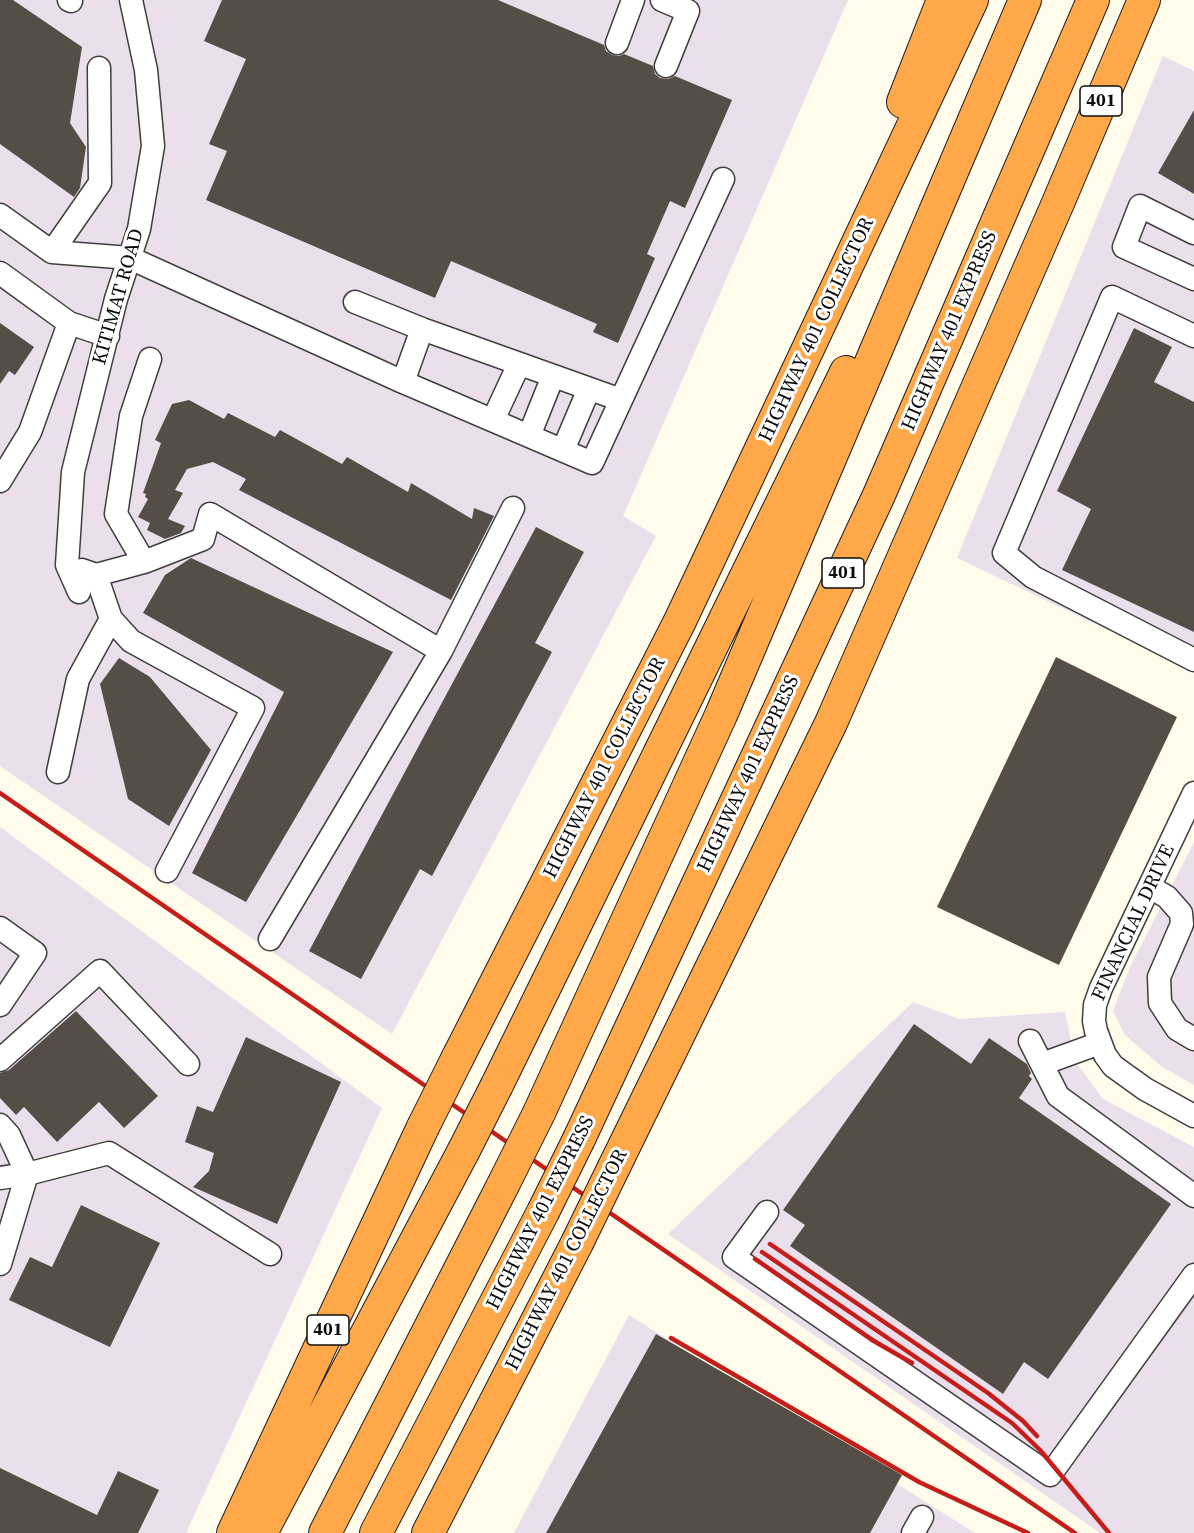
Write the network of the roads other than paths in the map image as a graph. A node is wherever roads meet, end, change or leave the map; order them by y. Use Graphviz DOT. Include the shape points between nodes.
graph roads {
  1 [pos="131,0"];
  2 [pos="633,0"];
  3 [pos="662,0"];
  4 [pos="944,0"];
  5 [pos="972,0"];
  6 [pos="1025,0"];
  7 [pos="1093,0"];
  8 [pos="1144,0"];
  9 [pos="1158,0"];
  10 [pos="618,43"];
  11 [pos="666,66"];
  12 [pos="99,68"];
  13 [pos="993,73"];
  14 [pos="723,179"];
  15 [pos="1058,203"];
  16 [pos="0,214"];
  17 [pos="1194,233"];
  18 [pos="52,252"];
  19 [pos="130,258"];
  20 [pos="0,273"];
  21 [pos="1194,279"];
  22 [pos="355,302"];
  23 [pos="69,323"];
  24 [pos="422,329"];
  25 [pos="108,336"];
  26 [pos="1194,336"];
  27 [pos="150,359"];
  28 [pos="519,364"];
  29 [pos="553,376"];
  30 [pos="403,382"];
  31 [pos="589,389"];
  32 [pos="621,400"];
  33 [pos="493,420"];
  34 [pos="529,436"];
  35 [pos="563,450"];
  36 [pos="0,481"];
  37 [pos="513,508"];
  38 [pos="144,562"];
  39 [pos="67,565"];
  40 [pos="96,574"];
  41 [pos="79,592"];
  42 [pos="111,619"];
  43 [pos="680,621"];
  44 [pos="441,651"];
  45 [pos="1194,660"];
  46 [pos="58,772"];
  47 [pos="1194,793"];
  48 [pos="167,871"];
  49 [pos="1150,887"];
  50 [pos="0,928"];
  51 [pos="270,939"];
  52 [pos="0,1005"];
  53 [pos="1194,1039"];
  54 [pos="1030,1041"];
  55 [pos="1100,1043"];
  56 [pos="0,1060"];
  57 [pos="188,1064"];
  58 [pos="1042,1064"];
  59 [pos="1194,1116"];
  60 [pos="0,1125"];
  61 [pos="27,1174"];
  62 [pos="0,1178"];
  63 [pos="1194,1196"];
  64 [pos="767,1212"];
  65 [pos="270,1254"];
  66 [pos="0,1264"];
  67 [pos="1194,1275"];
  68 [pos="233,1533"];
  69 [pos="261,1533"];
  70 [pos="325,1533"];
  71 [pos="376,1533"];
  72 [pos="428,1533"];
  1 -- 19 [label="street, KITIMAT ROAD" via="146,70 153,146"];
  2 -- 10 [label="street"];
  3 -- 11 [label="street" via="688,11"];
  4 -- 43 [label="highway"];
  5 -- 43 [label="highway, HIGHWAY 401 COLLECTOR / 401"];
  6 -- 13 [label="highway"];
  7 -- 71 [label="highway, HIGHWAY 401 EXPRESS / 401, bridge" via="879,495 579,1139"];
  8 -- 15 [label="highway, HIGHWAY 401 COLLECTOR / 401"];
  9 -- 15 [label="highway"];
  12 -- 18 [label="street" via="100,183"];
  13 -- 69 [label="highway, bridge" via="497,1085"];
  13 -- 70 [label="highway, bridge" via="722,715 539,1113"];
  14 -- 32 [label="street"];
  15 -- 72 [label="highway, HIGHWAY 401 COLLECTOR / 401, bridge" via="831,723 577,1243"];
  16 -- 18 [label="street"];
  17 -- 21 [label="street" via="1140,206 1124,247"];
  18 -- 19 [label="street"];
  19 -- 25 [label="street, KITIMAT ROAD"];
  19 -- 30 [label="street"];
  20 -- 23 [label="street"];
  22 -- 24 [label="street"];
  23 -- 25 [label="street"];
  23 -- 36 [label="street" via="30,432"];
  24 -- 28 [label="street"];
  24 -- 30 [label="street"];
  25 -- 39 [label="street, KITIMAT ROAD" via="73,472"];
  26 -- 45 [label="street" via="1112,297 1004,553 1033,576"];
  27 -- 38 [label="street" via="131,416 116,514"];
  28 -- 29 [label="street"];
  28 -- 33 [label="street"];
  29 -- 31 [label="street"];
  29 -- 34 [label="street"];
  30 -- 33 [label="street"];
  31 -- 32 [label="street"];
  31 -- 35 [label="street"];
  32 -- 35 [label="street" via="592,463"];
  33 -- 34 [label="street"];
  34 -- 35 [label="street"];
  37 -- 44 [label="street"];
  38 -- 40 [label="street"];
  38 -- 44 [label="street" via="203,539 210,514"];
  39 -- 40 [label="street"];
  39 -- 41 [label="street, KITIMAT ROAD"];
  40 -- 42 [label="street"];
  42 -- 46 [label="street" via="78,680"];
  42 -- 48 [label="street" via="131,641 253,708"];
  43 -- 68 [label="highway, HIGHWAY 401 COLLECTOR / 401, bridge" via="423,1127"];
  44 -- 51 [label="street"];
  47 -- 49 [label="street, FINANCIAL DRIVE"];
  49 -- 53 [label="street" via="1167,897 1181,913 1182,924 1159,977 1160,1003 1178,1029"];
  49 -- 55 [label="street, FINANCIAL DRIVE" via="1095,1005 1094,1021"];
  50 -- 52 [label="street" via="35,953"];
  54 -- 58 [label="street"];
  55 -- 58 [label="street"];
  55 -- 59 [label="street, FINANCIAL DRIVE" via="1113,1066 1127,1077"];
  56 -- 57 [label="street" via="100,971"];
  58 -- 63 [label="street" via="1058,1096"];
  60 -- 61 [label="street" via="9,1135"];
  61 -- 62 [label="street"];
  61 -- 65 [label="street" via="109,1153"];
  61 -- 66 [label="street"];
  64 -- 67 [label="street" via="734,1257 1050,1475"];
}
